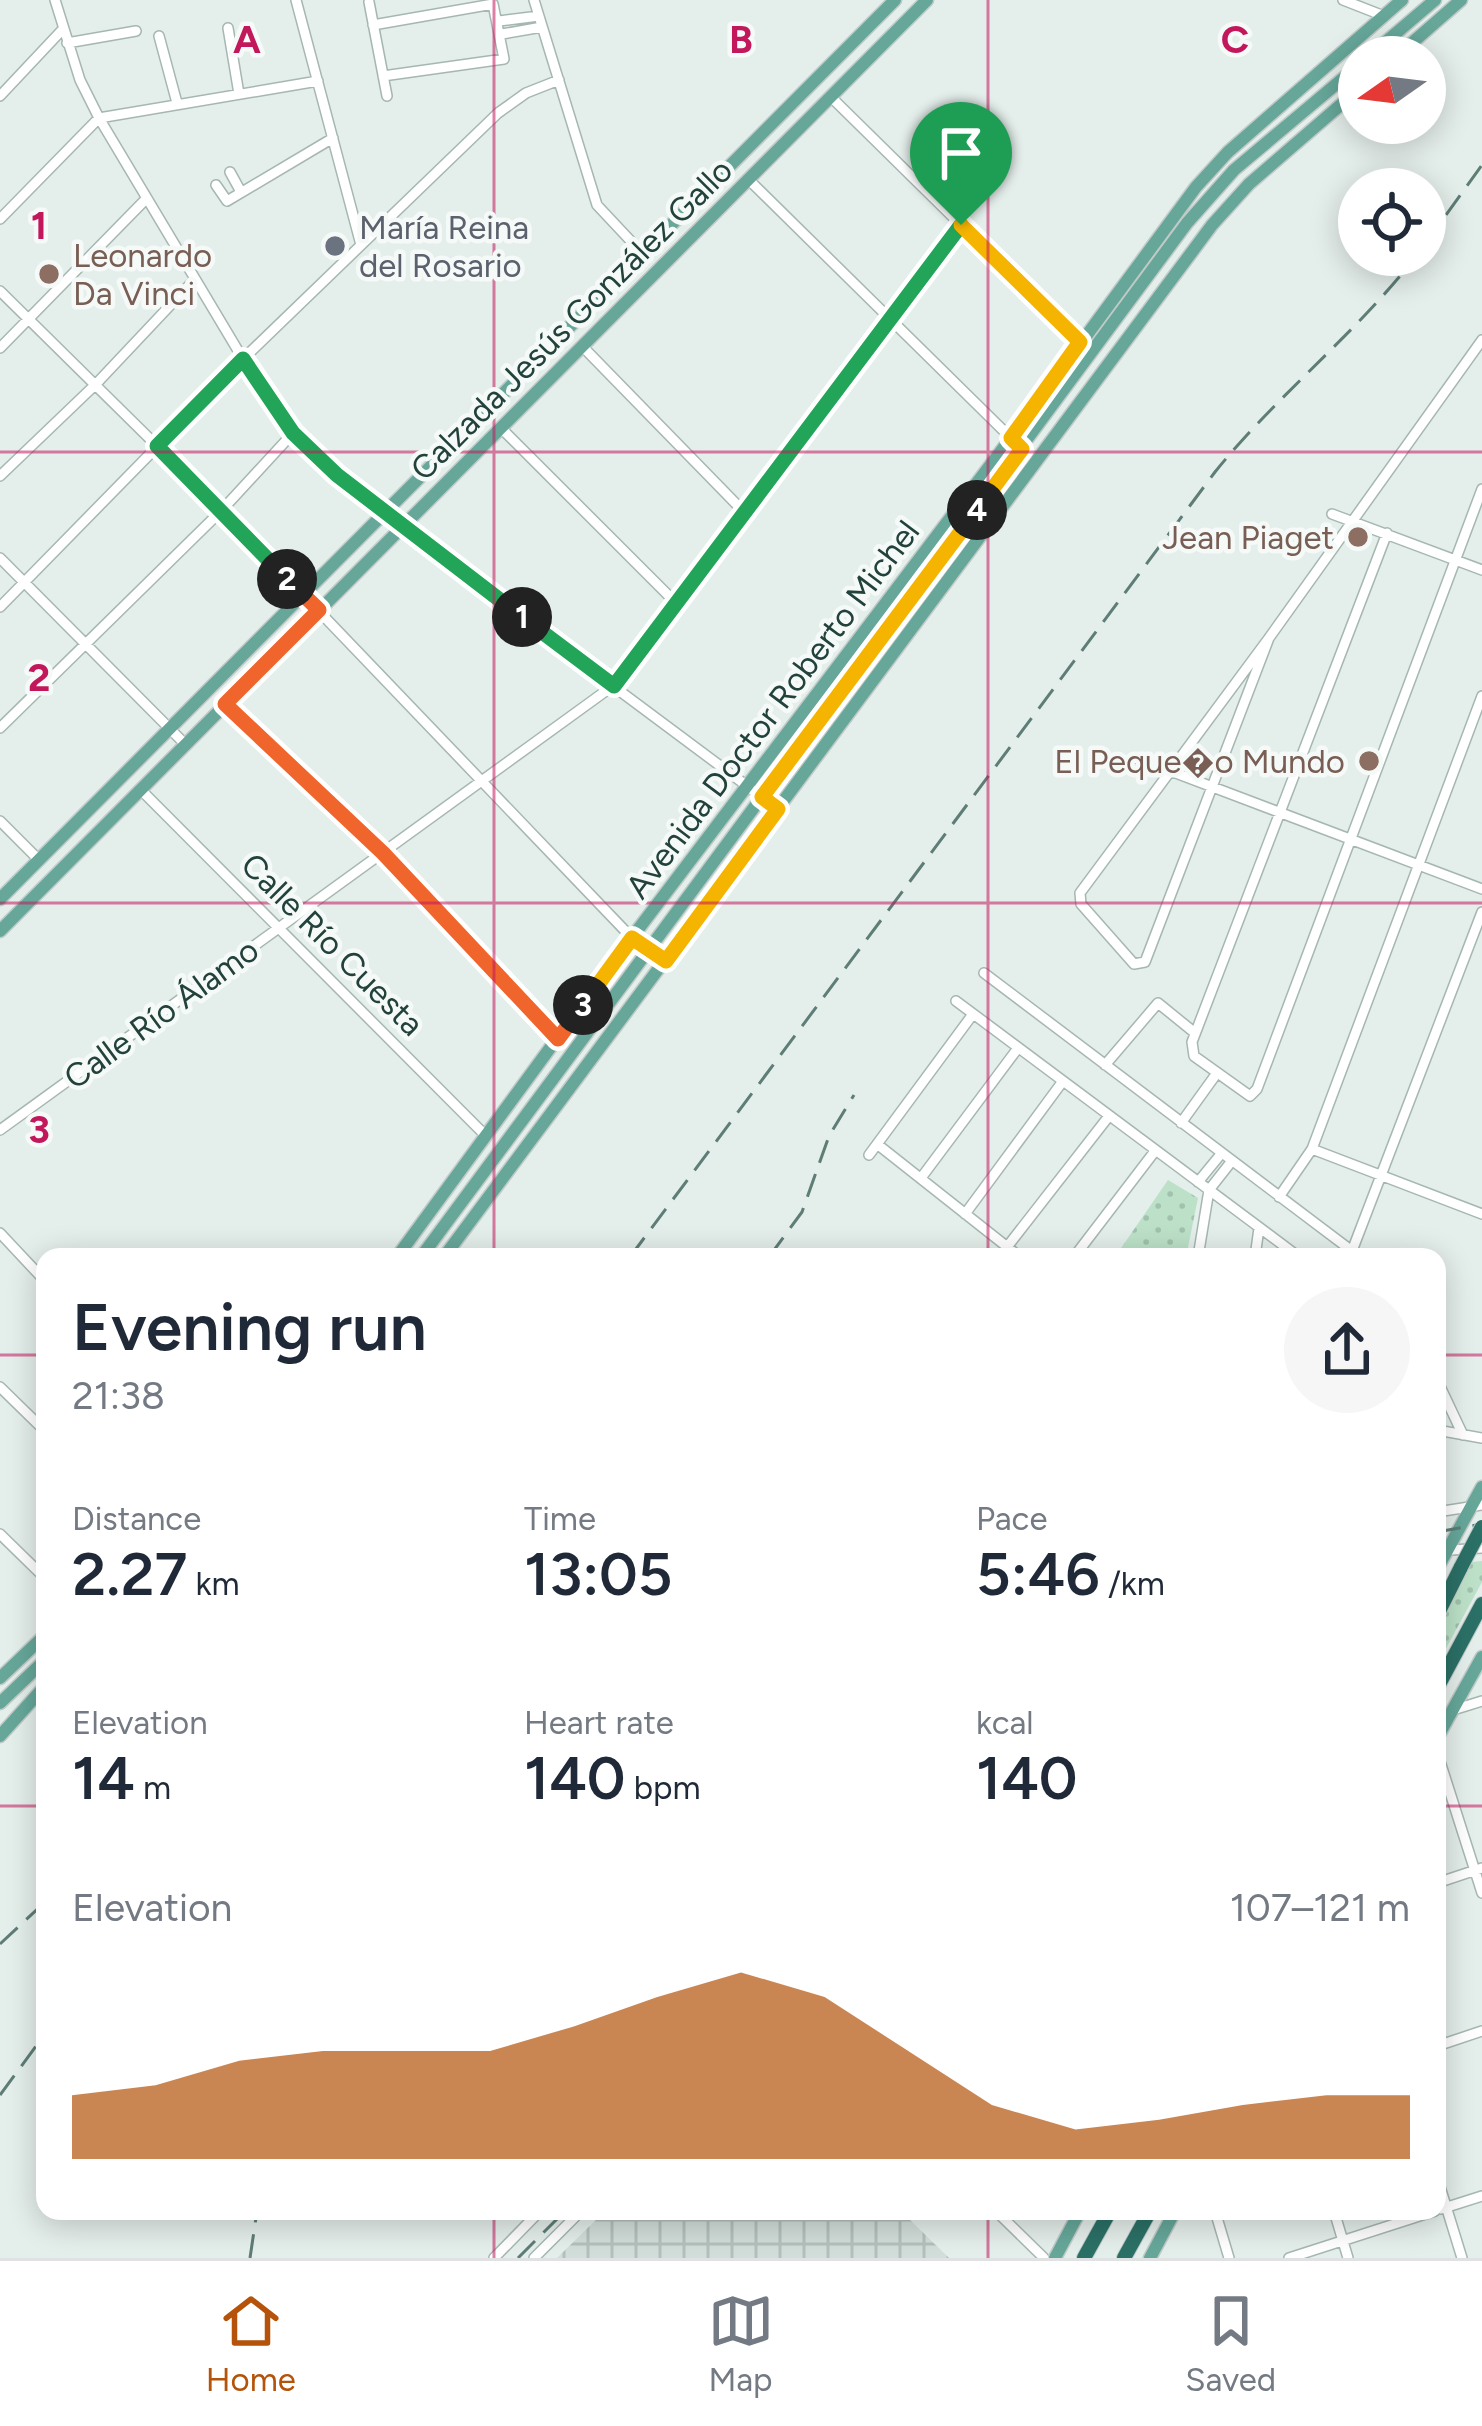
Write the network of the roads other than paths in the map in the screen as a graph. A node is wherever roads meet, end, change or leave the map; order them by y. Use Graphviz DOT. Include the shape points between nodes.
graph roads {
  1 [pos="56,0"];
  2 [pos="296,0"];
  3 [pos="534,0"];
  4 [pos="895,0"];
  5 [pos="927,0"];
  6 [pos="1343,0"];
  7 [pos="1402,0"];
  8 [pos="1435,0"];
  9 [pos="1461,0"];
  10 [pos="369,2"];
  11 [pos="1384,16"];
  12 [pos="500,21"];
  13 [pos="541,22"];
  14 [pos="373,26"];
  15 [pos="228,28"];
  16 [pos="63,29"];
  17 [pos="136,32"];
  18 [pos="502,34"];
  19 [pos="159,36"];
  20 [pos="1393,36"];
  21 [pos="1420,36"];
  22 [pos="67,43"];
  23 [pos="383,76"];
  24 [pos="559,80"];
  25 [pos="318,81"];
  26 [pos="1338,82"];
  27 [pos="239,94"];
  28 [pos="0,96"];
  29 [pos="387,96"];
  30 [pos="832,98"];
  31 [pos="177,103"];
  32 [pos="1338,107"];
  33 [pos="99,118"];
  34 [pos="333,138"];
  35 [pos="786,142"];
  36 [pos="748,148"];
  37 [pos="230,172"];
  38 [pos="748,179"];
  39 [pos="216,185"];
  40 [pos="241,192"];
  41 [pos="146,200"];
  42 [pos="0,219"];
  43 [pos="961,225"];
  44 [pos="361,245"];
  45 [pos="643,254"];
  46 [pos="195,279"];
  47 [pos="0,291"];
  48 [pos="890,319"];
  49 [pos="29,320"];
  50 [pos="1482,340"];
  51 [pos="1080,342"];
  52 [pos="582,346"];
  53 [pos="0,348"];
  54 [pos="1092,354"];
  55 [pos="243,359"];
  56 [pos="96,384"];
  57 [pos="501,428"];
  58 [pos="293,433"];
  59 [pos="1011,438"];
  60 [pos="157,446"];
  61 [pos="1022,449"];
  62 [pos="0,476"];
  63 [pos="1482,489"];
  64 [pos="222,510"];
  65 [pos="744,512"];
  66 [pos="386,514"];
  67 [pos="1332,514"];
  68 [pos="1354,520"];
  69 [pos="401,528"];
  70 [pos="1387,533"];
  71 [pos="0,558"];
  72 [pos="1455,560"];
  73 [pos="1482,570"];
  74 [pos="24,582"];
  75 [pos="303,596"];
  76 [pos="676,603"];
  77 [pos="0,607"];
  78 [pos="319,610"];
  79 [pos="1269,638"];
  80 [pos="85,643"];
  81 [pos="614,686"];
  82 [pos="1482,696"];
  83 [pos="225,704"];
  84 [pos="0,728"];
  85 [pos="170,728"];
  86 [pos="185,745"];
  87 [pos="1136,758"];
  88 [pos="1169,772"];
  89 [pos="482,781"];
  90 [pos="747,786"];
  91 [pos="1214,789"];
  92 [pos="141,790"];
  93 [pos="762,797"];
  94 [pos="778,809"];
  95 [pos="1279,813"];
  96 [pos="0,821"];
  97 [pos="1350,838"];
  98 [pos="383,853"];
  99 [pos="39,860"];
  100 [pos="1418,864"];
  101 [pos="1482,889"];
  102 [pos="0,899"];
  103 [pos="1482,913"];
  104 [pos="279,928"];
  105 [pos="0,931"];
  106 [pos="632,938"];
  107 [pos="649,950"];
  108 [pos="666,961"];
  109 [pos="984,973"];
  110 [pos="956,1001"];
  111 [pos="974,1014"];
  112 [pos="573,1019"];
  113 [pos="1195,1033"];
  114 [pos="558,1039"];
  115 [pos="576,1047"];
  116 [pos="1018,1048"];
  117 [pos="1105,1065"];
  118 [pos="1217,1072"];
  119 [pos="1063,1081"];
  120 [pos="1109,1116"];
  121 [pos="1181,1123"];
  122 [pos="0,1130"];
  123 [pos="486,1136"];
  124 [pos="878,1144"];
  125 [pos="502,1148"];
  126 [pos="1312,1149"];
  127 [pos="1155,1151"];
  128 [pos="1221,1154"];
  129 [pos="869,1156"];
  130 [pos="518,1160"];
  131 [pos="1232,1162"];
  132 [pos="921,1178"];
  133 [pos="1381,1178"];
  134 [pos="1198,1182"];
  135 [pos="1209,1190"];
  136 [pos="1279,1196"];
  137 [pos="965,1214"];
  138 [pos="1482,1214"];
  139 [pos="1259,1228"];
  140 [pos="0,1233"];
  141 [pos="1007,1247"];
  142 [pos="404,1248"];
  143 [pos="429,1248"];
  144 [pos="451,1248"];
  145 [pos="1081,1248"];
  146 [pos="1199,1248"];
  147 [pos="1256,1248"];
  148 [pos="1287,1248"];
  149 [pos="1348,1248"];
  150 [pos="1358,1248"];
  151 [pos="36,1271"];
  152 [pos="2,1392"];
  153 [pos="1446,1399"];
  154 [pos="36,1423"];
  155 [pos="1446,1432"];
  156 [pos="1463,1435"];
  157 [pos="1482,1438"];
  158 [pos="1482,1487"];
  159 [pos="1477,1506"];
  160 [pos="1446,1511"];
  161 [pos="1482,1526"];
  162 [pos="0,1534"];
  163 [pos="1446,1546"];
  164 [pos="1482,1548"];
  165 [pos="1446,1551"];
  166 [pos="36,1570"];
  167 [pos="1446,1597"];
  168 [pos="1482,1604"];
  169 [pos="36,1644"];
  170 [pos="1482,1657"];
  171 [pos="36,1669"];
  172 [pos="1446,1671"];
  173 [pos="0,1678"];
  174 [pos="36,1696"];
  175 [pos="1482,1701"];
  176 [pos="0,1703"];
  177 [pos="1453,1710"];
  178 [pos="1446,1722"];
  179 [pos="0,1736"];
  180 [pos="1446,1779"];
  181 [pos="1478,1870"];
  182 [pos="1446,1880"];
  183 [pos="1482,1893"];
  184 [pos="1482,2031"];
  185 [pos="1446,2043"];
  186 [pos="1482,2196"];
  187 [pos="1446,2208"];
  188 [pos="531,2220"];
  189 [pos="572,2220"];
  190 [pos="1005,2220"];
  191 [pos="1075,2220"];
  192 [pos="1105,2220"];
  193 [pos="1145,2220"];
  194 [pos="1170,2220"];
  195 [pos="1217,2220"];
  196 [pos="1337,2220"];
  197 [pos="1407,2220"];
  198 [pos="1444,2220"];
  199 [pos="1343,2240"];
  200 [pos="494,2258"];
  201 [pos="534,2258"];
  202 [pos="1044,2258"];
  203 [pos="1055,2258"];
  204 [pos="1084,2258"];
  205 [pos="1124,2258"];
  206 [pos="1150,2258"];
  207 [pos="1229,2258"];
  208 [pos="1289,2258"];
  209 [pos="1348,2258"];
  210 [pos="1462,2258"];
  1 -- 16 [label="street"];
  2 -- 25 [label="street"];
  3 -- 13 [label="street"];
  4 -- 36 [label="main road, Calzada Jesús González Gallo"];
  5 -- 30 [label="main road, Calzada Jesús González Gallo"];
  6 -- 11 [label="street"];
  7 -- 11 [label="main road, Avenida Doctor Roberto Michel"];
  8 -- 20 [label="main road"];
  9 -- 21 [label="main road"];
  10 -- 14 [label="street"];
  11 -- 51 [label="main road, Avenida Doctor Roberto Michel" via="1211,170"];
  12 -- 13 [label="street"];
  12 -- 14 [label="street" via="490,4"];
  12 -- 18 [label="street"];
  13 -- 18 [label="street"];
  13 -- 24 [label="street"];
  14 -- 23 [label="street"];
  15 -- 27 [label="street"];
  16 -- 22 [label="street"];
  16 -- 28 [label="street"];
  17 -- 22 [label="street"];
  18 -- 23 [label="street" via="504,59"];
  19 -- 31 [label="street"];
  22 -- 33 [label="street"];
  23 -- 29 [label="street"];
  24 -- 44 [label="street" via="511,103"];
  24 -- 45 [label="street" via="597,206"];
  25 -- 27 [label="street"];
  25 -- 34 [label="street"];
  26 -- 54 [label="main road, Avenida Doctor Roberto Michel" via="1234,170"];
  27 -- 31 [label="street"];
  30 -- 35 [label="main road, Calzada Jesús González Gallo"];
  30 -- 43 [label="street"];
  31 -- 33 [label="street"];
  32 -- 94 [label="main road, Avenida Doctor Roberto Michel" via="1221,215"];
  33 -- 41 [label="street"];
  33 -- 42 [label="street"];
  34 -- 40 [label="street"];
  34 -- 44 [label="street"];
  35 -- 36 [label="main road"];
  35 -- 38 [label="main road, Calzada Jesús González Gallo"];
  36 -- 45 [label="main road, Calzada Jesús González Gallo"];
  37 -- 40 [label="street"];
  38 -- 48 [label="street"];
  38 -- 52 [label="main road, Calzada Jesús González Gallo"];
  39 -- 40 [label="street" via="227,201"];
  41 -- 46 [label="street"];
  41 -- 49 [label="street"];
  43 -- 48 [label="street, Calle Río Álamo"];
  43 -- 51 [label="street"];
  44 -- 55 [label="street"];
  45 -- 66 [label="main road, Calzada Jesús González Gallo"];
  46 -- 55 [label="street"];
  46 -- 56 [label="street"];
  47 -- 49 [label="street"];
  48 -- 59 [label="street"];
  48 -- 65 [label="street, Calle Río Álamo"];
  49 -- 53 [label="street"];
  49 -- 56 [label="street"];
  50 -- 68 [label="street"];
  51 -- 54 [label="street"];
  51 -- 59 [label="main road, Avenida Doctor Roberto Michel"];
  52 -- 57 [label="main road, Calzada Jesús González Gallo"];
  52 -- 65 [label="street"];
  54 -- 61 [label="main road, Avenida Doctor Roberto Michel"];
  55 -- 58 [label="street"];
  55 -- 60 [label="street"];
  56 -- 60 [label="street"];
  56 -- 62 [label="street"];
  57 -- 69 [label="main road, Calzada Jesús González Gallo"];
  57 -- 76 [label="street"];
  58 -- 64 [label="street"];
  58 -- 66 [label="street"];
  59 -- 61 [label="street"];
  59 -- 90 [label="main road, Avenida Doctor Roberto Michel"];
  60 -- 64 [label="street"];
  60 -- 74 [label="street"];
  61 -- 93 [label="main road, Avenida Doctor Roberto Michel"];
  63 -- 72 [label="street"];
  64 -- 75 [label="street"];
  64 -- 80 [label="street"];
  65 -- 76 [label="street, Calle Río Álamo"];
  66 -- 69 [label="street"];
  66 -- 75 [label="main road, Calzada Jesús González Gallo"];
  67 -- 68 [label="street"];
  68 -- 70 [label="street"];
  68 -- 79 [label="street"];
  69 -- 78 [label="main road, Calzada Jesús González Gallo"];
  69 -- 81 [label="street"];
  70 -- 72 [label="street"];
  70 -- 95 [label="street"];
  71 -- 74 [label="street"];
  72 -- 73 [label="street"];
  72 -- 97 [label="street"];
  74 -- 77 [label="street"];
  74 -- 80 [label="street"];
  75 -- 78 [label="street"];
  75 -- 85 [label="main road, Calzada Jesús González Gallo"];
  76 -- 81 [label="street, Calle Río Álamo"];
  78 -- 83 [label="main road, Calzada Jesús González Gallo"];
  78 -- 89 [label="street"];
  79 -- 88 [label="street"];
  79 -- 91 [label="street"];
  80 -- 84 [label="street"];
  80 -- 85 [label="street"];
  81 -- 89 [label="street, Calle Río Álamo"];
  81 -- 90 [label="street"];
  82 -- 100 [label="street"];
  83 -- 86 [label="main road, Calzada Jesús González Gallo"];
  83 -- 98 [label="street"];
  85 -- 86 [label="street"];
  85 -- 99 [label="main road, Calzada Jesús González Gallo"];
  86 -- 92 [label="main road, Calzada Jesús González Gallo"];
  87 -- 88 [label="street"];
  88 -- 91 [label="street"];
  88 -- 91 [label="street" via="1079,896 1130,962 1145,962"];
  89 -- 98 [label="street, Calle Río Álamo"];
  89 -- 106 [label="street"];
  90 -- 93 [label="street"];
  90 -- 106 [label="main road, Avenida Doctor Roberto Michel"];
  91 -- 95 [label="street"];
  92 -- 104 [label="street, Calle Río Cuesta"];
  92 -- 105 [label="main road, Calzada Jesús González Gallo"];
  93 -- 94 [label="street"];
  93 -- 107 [label="main road, Avenida Doctor Roberto Michel"];
  94 -- 108 [label="main road, Avenida Doctor Roberto Michel"];
  95 -- 97 [label="street"];
  95 -- 113 [label="street"];
  96 -- 99 [label="street"];
  97 -- 100 [label="street"];
  97 -- 118 [label="street" via="1253,1095"];
  98 -- 104 [label="street, Calle Río Álamo"];
  98 -- 114 [label="street"];
  99 -- 102 [label="main road, Calzada Jesús González Gallo"];
  100 -- 101 [label="street"];
  100 -- 126 [label="street"];
  103 -- 133 [label="street"];
  104 -- 122 [label="street, Calle Río Álamo"];
  104 -- 123 [label="street, Calle Río Cuesta"];
  106 -- 107 [label="street"];
  106 -- 112 [label="main road, Avenida Doctor Roberto Michel"];
  107 -- 108 [label="street"];
  107 -- 115 [label="main road, Avenida Doctor Roberto Michel"];
  108 -- 130 [label="main road, Avenida Doctor Roberto Michel"];
  109 -- 117 [label="street"];
  110 -- 111 [label="street"];
  111 -- 116 [label="street"];
  111 -- 124 [label="street"];
  112 -- 114 [label="main road, Avenida Doctor Roberto Michel"];
  112 -- 115 [label="main road"];
  113 -- 117 [label="street" via="1158,1003"];
  113 -- 118 [label="street" via="1194,1056"];
  114 -- 123 [label="main road, Avenida Doctor Roberto Michel"];
  115 -- 125 [label="main road, Avenida Doctor Roberto Michel"];
  116 -- 119 [label="street"];
  116 -- 132 [label="street"];
  117 -- 121 [label="street"];
  118 -- 121 [label="street"];
  119 -- 120 [label="street"];
  119 -- 137 [label="street"];
  120 -- 127 [label="street"];
  120 -- 141 [label="street"];
  121 -- 128 [label="street"];
  123 -- 142 [label="main road, Avenida Doctor Roberto Michel"];
  124 -- 129 [label="street"];
  124 -- 132 [label="street"];
  125 -- 130 [label="main road"];
  125 -- 143 [label="main road, Avenida Doctor Roberto Michel"];
  126 -- 133 [label="street"];
  126 -- 136 [label="street"];
  127 -- 134 [label="street"];
  127 -- 145 [label="street"];
  128 -- 131 [label="street"];
  128 -- 134 [label="street"];
  130 -- 144 [label="main road, Avenida Doctor Roberto Michel"];
  131 -- 135 [label="street"];
  131 -- 136 [label="street"];
  132 -- 137 [label="street"];
  133 -- 138 [label="street"];
  133 -- 150 [label="street"];
  134 -- 135 [label="street"];
  135 -- 139 [label="street"];
  135 -- 146 [label="street"];
  136 -- 149 [label="street"];
  137 -- 141 [label="street"];
  139 -- 147 [label="street"];
  139 -- 148 [label="street"];
  140 -- 151 [label="street"];
  152 -- 154 [label="street"];
  153 -- 156 [label="street"];
  155 -- 156 [label="street"];
  156 -- 157 [label="street"];
  158 -- 159 [label="main road"];
  159 -- 160 [label="street"];
  159 -- 163 [label="main road"];
  161 -- 167 [label="highway, bridge"];
  162 -- 166 [label="street"];
  164 -- 165 [label="street"];
  168 -- 172 [label="highway"];
  169 -- 173 [label="main road"];
  170 -- 177 [label="main road"];
  171 -- 176 [label="main road"];
  174 -- 179 [label="main road"];
  175 -- 177 [label="street"];
  177 -- 178 [label="main road"];
  180 -- 181 [label="street"];
  181 -- 182 [label="street"];
  181 -- 183 [label="street"];
  184 -- 185 [label="street"];
  186 -- 187 [label="street"];
  188 -- 200 [label="street"];
  189 -- 201 [label="street"];
  190 -- 202 [label="street"];
  191 -- 203 [label="main road"];
  192 -- 204 [label="highway"];
  193 -- 205 [label="highway"];
  194 -- 206 [label="main road"];
  195 -- 207 [label="street"];
  196 -- 199 [label="street"];
  197 -- 199 [label="street"];
  198 -- 210 [label="street"];
  199 -- 208 [label="street"];
  199 -- 209 [label="street"];
}
